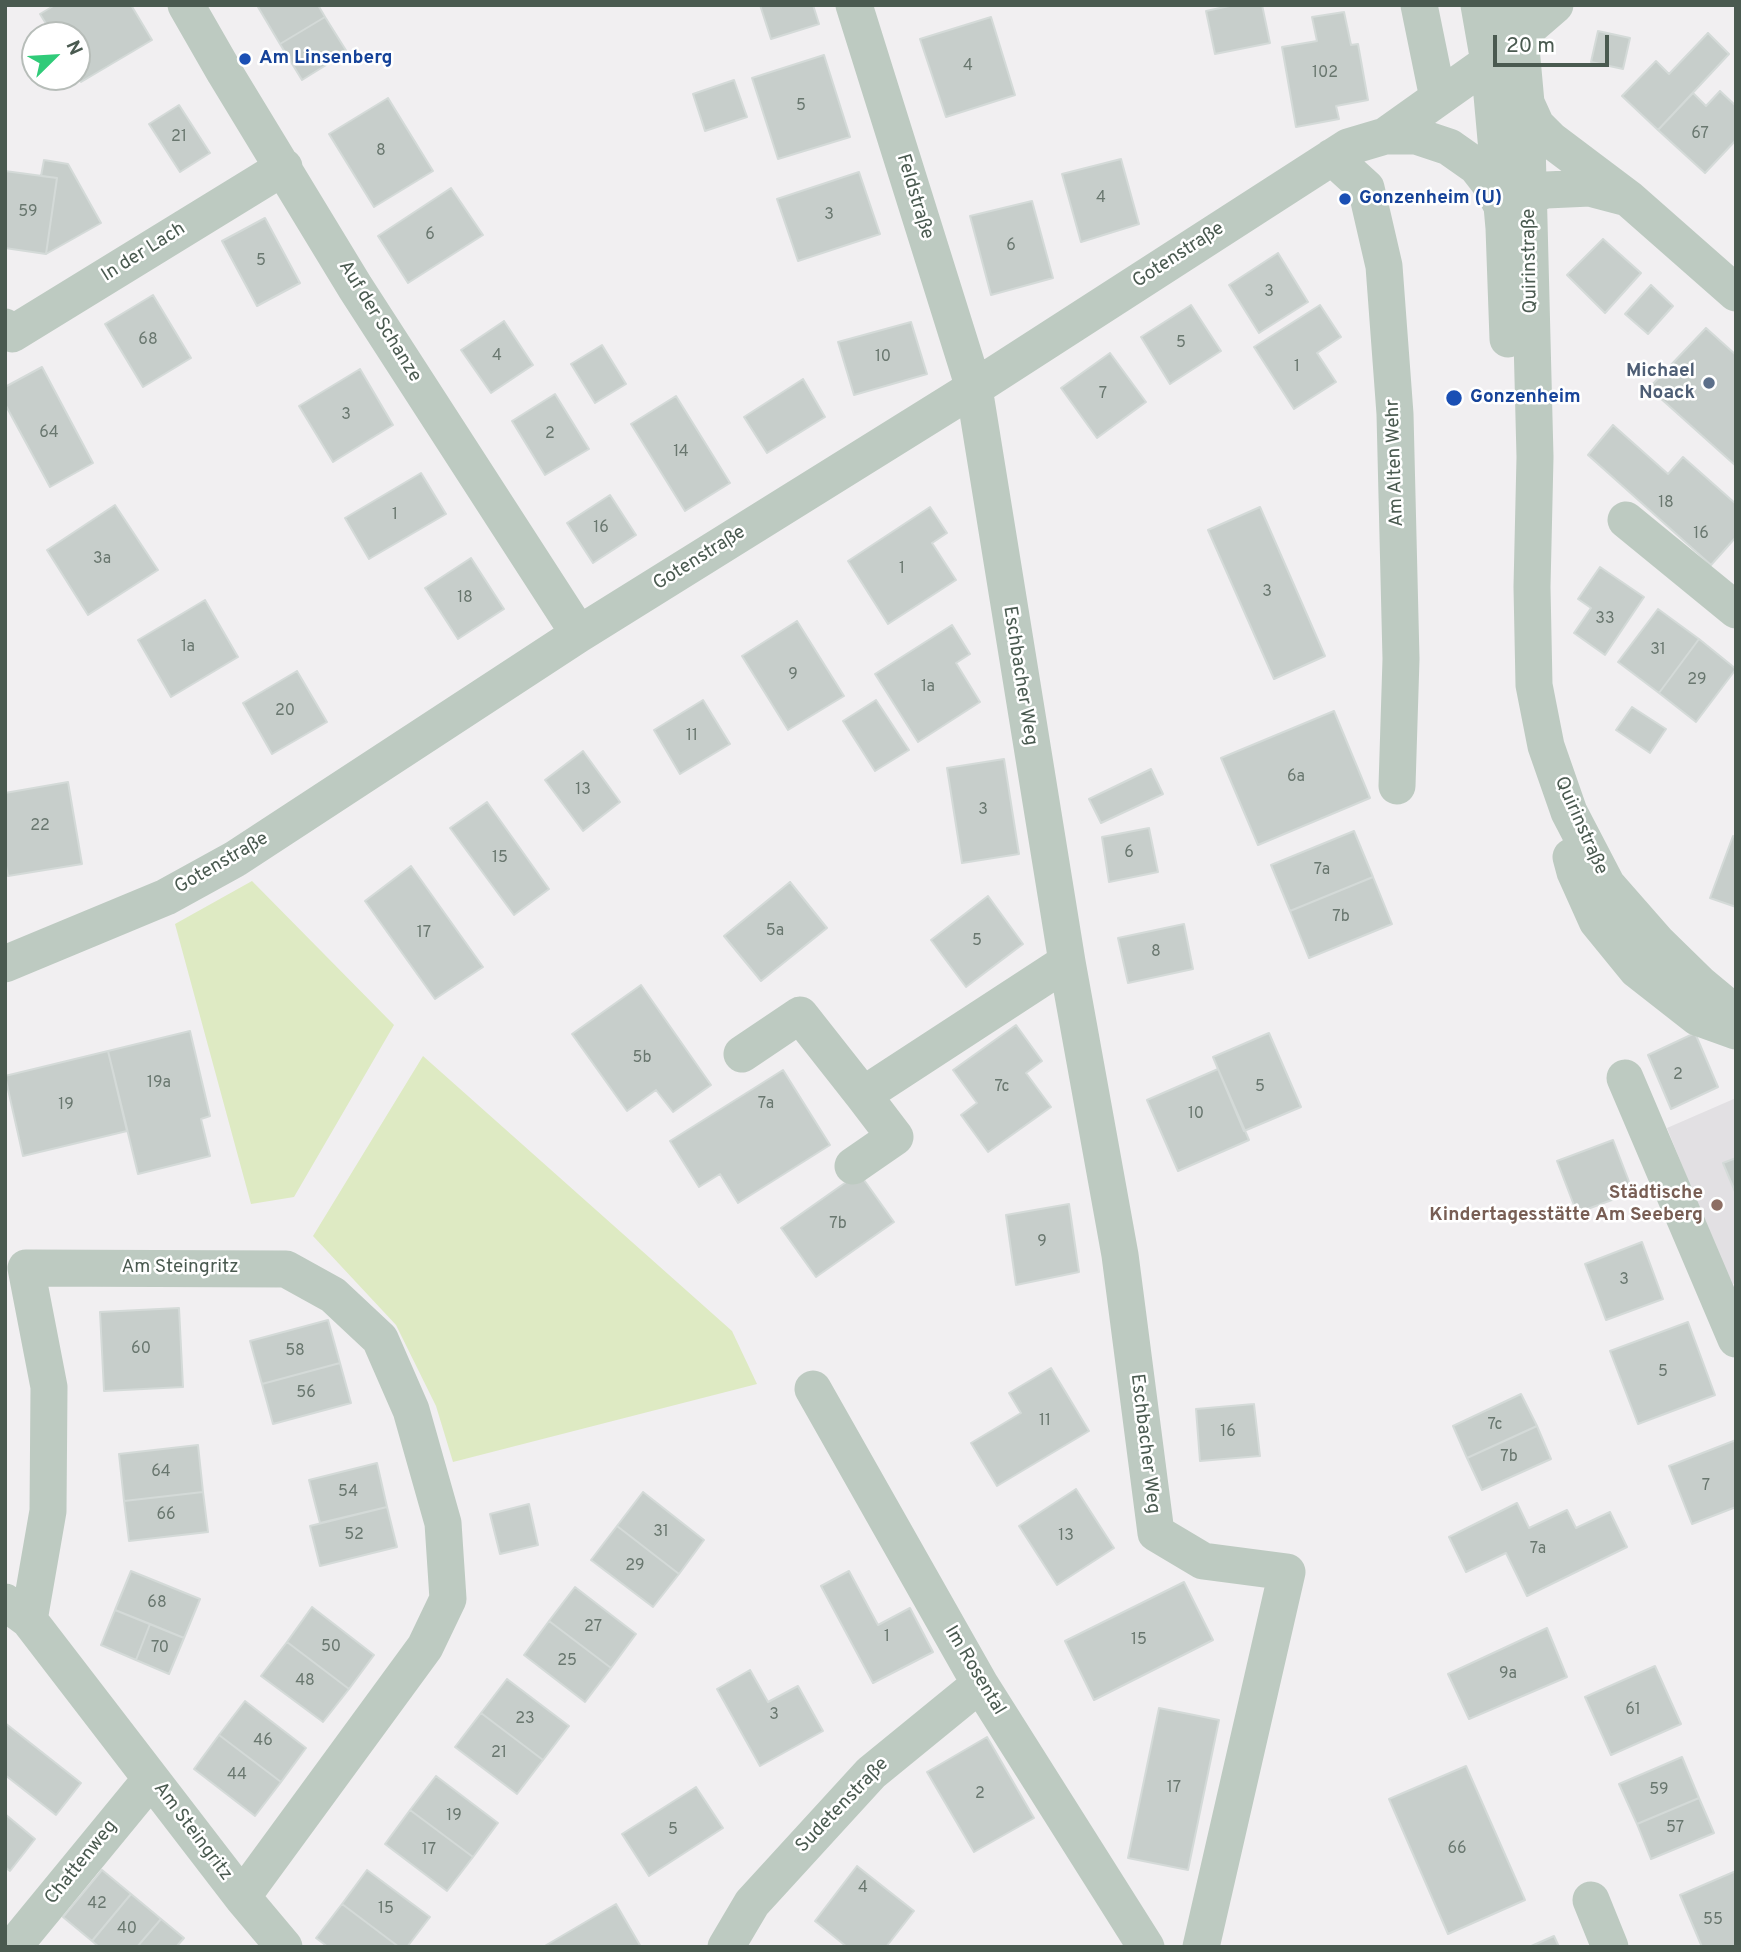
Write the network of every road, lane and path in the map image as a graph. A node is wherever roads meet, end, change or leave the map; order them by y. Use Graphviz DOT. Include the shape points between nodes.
graph roads {
  1 [pos="186,5"];
  2 [pos="854,5"];
  3 [pos="1419,5"];
  4 [pos="1479,5"];
  5 [pos="1555,5"];
  6 [pos="1516,21"];
  7 [pos="1489,62"];
  8 [pos="1438,98"];
  9 [pos="1526,103"];
  10 [pos="1494,130"];
  11 [pos="1385,135"];
  12 [pos="1332,157"];
  13 [pos="284,167"];
  14 [pos="1628,198"];
  15 [pos="1521,206"];
  16 [pos="1736,293"];
  17 [pos="7,333"];
  18 [pos="974,388"];
  19 [pos="1626,520"];
  20 [pos="1736,610"];
  21 [pos="579,634"];
  22 [pos="1397,786"];
  23 [pos="1574,822"];
  24 [pos="1067,962"];
  25 [pos="5,964"];
  26 [pos="1736,1014"];
  27 [pos="1736,1031"];
  28 [pos="742,1054"];
  29 [pos="1626,1078"];
  30 [pos="863,1095"];
  31 [pos="853,1166"];
  32 [pos="1736,1339"];
  33 [pos="813,1389"];
  34 [pos="17,1611"];
  35 [pos="980,1684"];
  36 [pos="151,1779"];
  37 [pos="242,1897"];
  38 [pos="1591,1900"];
  39 [pos="13,1947"];
  40 [pos="284,1947"];
  41 [pos="726,1947"];
  42 [pos="1146,1947"];
  43 [pos="1200,1947"];
  44 [pos="1610,1947"];
  1 -- 13 [label="street, Auf der Schanze"];
  2 -- 18 [label="street, Feldstraße"];
  3 -- 8 [label="street"];
  4 -- 7 [label="street, Quirinstraße"];
  5 -- 6 [label="street, Gotenstraße"];
  6 -- 7 [label="street, Gotenstraße"];
  6 -- 9 [label="street, Quirinstraße"];
  7 -- 8 [label="street, Gotenstraße"];
  7 -- 10 [label="street, Quirinstraße"];
  8 -- 10 [label="street" via="1472,112"];
  8 -- 11 [label="street, Gotenstraße"];
  9 -- 14 [label="street" via="1536,125 1550,140"];
  9 -- 15 [label="street, Quirinstraße"];
  10 -- 15 [label="street, Quirinstraße"];
  11 -- 12 [label="street, Gotenstraße"];
  11 -- 15 [label="street, Gotenstraße" via="1416,136 1449,147"];
  12 -- 18 [label="street, Gotenstraße"];
  12 -- 22 [label="street, Am Alten Wehr" via="1366,188 1384,265 1395,414 1401,659"];
  13 -- 17 [label="street, In der Lach"];
  13 -- 21 [label="street, Auf der Schanze" via="355,286"];
  14 -- 15 [label="street" via="1590,188 1546,190"];
  14 -- 16 [label="street"];
  15 -- 23 [label="street, Quirinstraße" via="1512,433 1532,587 1534,685 1546,746"];
  18 -- 21 [label="street, Gotenstraße"];
  18 -- 24 [label="street, Eschbacher Weg" via="1024,642"];
  19 -- 20 [label="street"];
  21 -- 25 [label="street, Gotenstraße" via="235,859 166,897"];
  23 -- 26 [label="street, Quirinstraße" via="1607,885 1657,942"];
  23 -- 27 [label="street" via="1569,851 1597,921 1647,978 1697,1017"];
  24 -- 30 [label="street"];
  24 -- 43 [label="street, Eschbacher Weg" via="1120,1255 1156,1533 1203,1560 1287,1572"];
  28 -- 30 [label="street" via="800,1015"];
  29 -- 32 [label="street"];
  30 -- 31 [label="street" via="895,1137"];
  33 -- 35 [label="street, Im Rosental"];
  34 -- 36 [label="street, Am Steingritz"];
  34 -- 37 [label="street, Am Steingritz" via="48,1511 49,1387 26,1268 286,1269 332,1295 380,1339 411,1410 443,1523 448,1600 425,1647"];
  35 -- 41 [label="street, Sudetenstraße" via="871,1773 752,1903"];
  35 -- 42 [label="street, Im Rosental"];
  36 -- 37 [label="street, Am Steingritz"];
  36 -- 39 [label="street, Chattenweg"];
  37 -- 40 [label="street, Am Steingritz"];
  38 -- 44 [label="street"];
}
